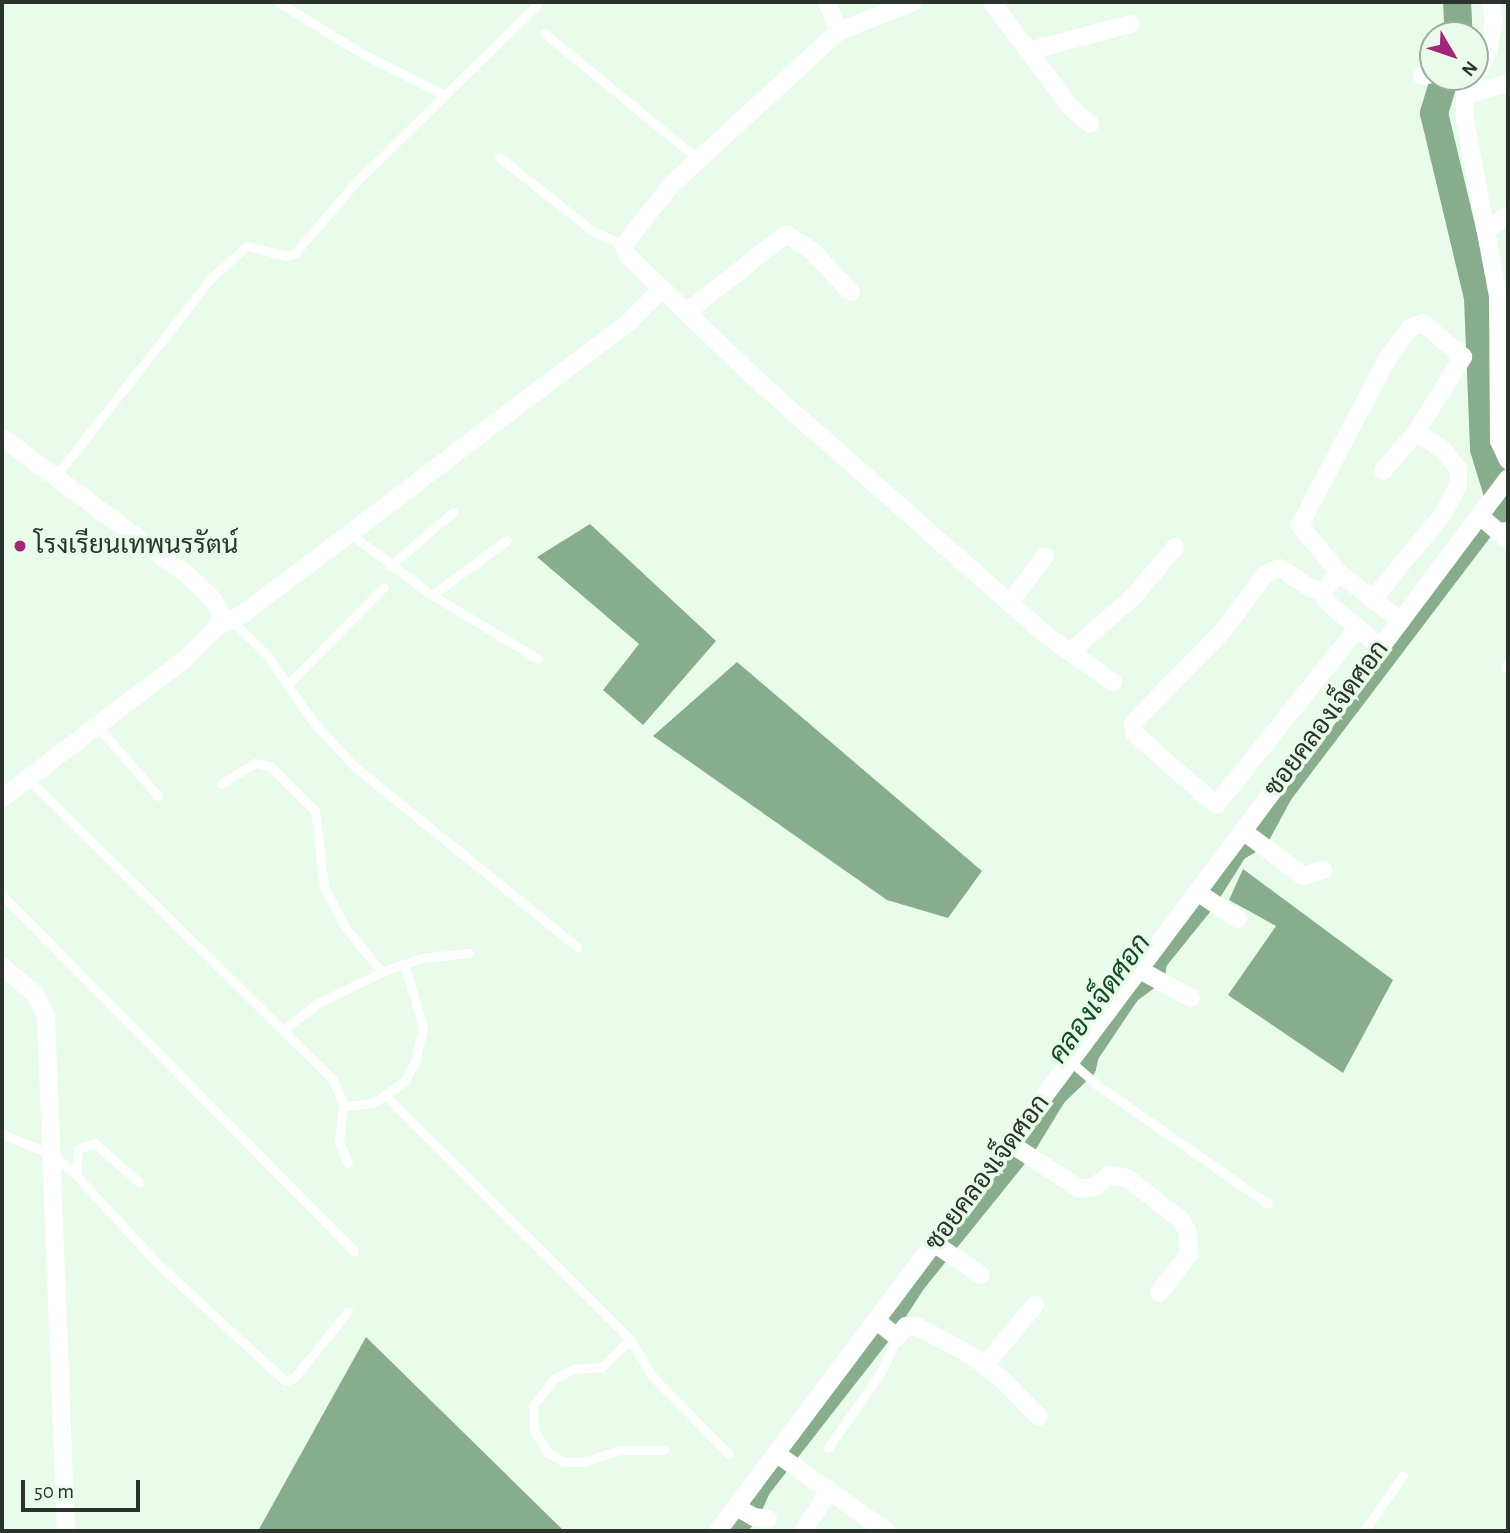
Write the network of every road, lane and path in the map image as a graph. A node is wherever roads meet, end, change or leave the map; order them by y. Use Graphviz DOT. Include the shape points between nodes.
graph roads {
  1 [pos="278,2"];
  2 [pos="540,2"];
  3 [pos="827,2"];
  4 [pos="914,2"];
  5 [pos="992,2"];
  6 [pos="1497,7"];
  7 [pos="1130,24"];
  8 [pos="839,31"];
  9 [pos="544,33"];
  10 [pos="1489,47"];
  11 [pos="1029,51"];
  12 [pos="1508,83"];
  13 [pos="1467,91"];
  14 [pos="444,95"];
  15 [pos="1465,95"];
  16 [pos="1090,124"];
  17 [pos="499,156"];
  18 [pos="699,160"];
  19 [pos="1508,215"];
  20 [pos="1486,230"];
  21 [pos="624,245"];
  22 [pos="662,289"];
  23 [pos="851,292"];
  24 [pos="687,312"];
  25 [pos="1416,432"];
  26 [pos="2,437"];
  27 [pos="1508,460"];
  28 [pos="1383,471"];
  29 [pos="54,478"];
  30 [pos="1508,479"];
  31 [pos="453,512"];
  32 [pos="1494,526"];
  33 [pos="346,531"];
  34 [pos="507,540"];
  35 [pos="1175,547"];
  36 [pos="1045,556"];
  37 [pos="390,566"];
  38 [pos="1339,573"];
  39 [pos="384,587"];
  40 [pos="1323,591"];
  41 [pos="432,595"];
  42 [pos="1372,600"];
  43 [pos="1009,603"];
  44 [pos="1401,621"];
  45 [pos="224,623"];
  46 [pos="1358,628"];
  47 [pos="1381,648"];
  48 [pos="1070,652"];
  49 [pos="538,659"];
  50 [pos="1113,682"];
  51 [pos="287,685"];
  52 [pos="97,726"];
  53 [pos="28,779"];
  54 [pos="221,784"];
  55 [pos="158,796"];
  56 [pos="2,799"];
  57 [pos="1246,835"];
  58 [pos="1323,870"];
  59 [pos="2,895"];
  60 [pos="1206,898"];
  61 [pos="1238,919"];
  62 [pos="577,947"];
  63 [pos="469,953"];
  64 [pos="404,964"];
  65 [pos="2,966"];
  66 [pos="1144,971"];
  67 [pos="382,972"];
  68 [pos="1191,998"];
  69 [pos="283,1030"];
  70 [pos="1074,1064"];
  71 [pos="385,1095"];
  72 [pos="342,1107"];
  73 [pos="2,1134"];
  74 [pos="1013,1145"];
  75 [pos="53,1155"];
  76 [pos="348,1163"];
  77 [pos="76,1175"];
  78 [pos="139,1182"];
  79 [pos="1268,1204"];
  80 [pos="935,1244"];
  81 [pos="354,1251"];
  82 [pos="981,1275"];
  83 [pos="1159,1293"];
  84 [pos="1035,1305"];
  85 [pos="348,1311"];
  86 [pos="887,1329"];
  87 [pos="630,1339"];
  88 [pos="985,1365"];
  89 [pos="1040,1417"];
  90 [pos="828,1448"];
  91 [pos="664,1450"];
  92 [pos="729,1454"];
  93 [pos="777,1454"];
  94 [pos="1403,1475"];
  95 [pos="823,1503"];
  96 [pos="880,1530"];
  97 [pos="66,1531"];
  98 [pos="718,1531"];
  99 [pos="803,1531"];
  100 [pos="1364,1531"];
  1 -- 14 [label="lane"];
  2 -- 14 [label="lane"];
  3 -- 8 [label="street"];
  4 -- 8 [label="street"];
  5 -- 11 [label="street"];
  6 -- 10 [label="street"];
  7 -- 11 [label="street"];
  8 -- 18 [label="street"];
  9 -- 18 [label="lane"];
  11 -- 16 [label="street" via="1073,110"];
  12 -- 15 [label="street"];
  13 -- 15 [label="street"];
  14 -- 29 [label="lane" via="355,183 295,253 286,256 247,246 211,278"];
  15 -- 20 [label="street" via="1465,120"];
  17 -- 21 [label="lane" via="594,232"];
  18 -- 21 [label="street" via="672,184"];
  19 -- 20 [label="street"];
  20 -- 27 [label="street" via="1498,296 1499,441"];
  21 -- 22 [label="street" via="627,255"];
  22 -- 24 [label="street"];
  22 -- 33 [label="street" via="630,321"];
  23 -- 24 [label="street" via="811,250 786,234"];
  24 -- 43 [label="street" via="758,381"];
  25 -- 28 [label="street"];
  25 -- 38 [label="street" via="1463,357 1423,323 1410,328 1386,361 1302,514 1305,536"];
  25 -- 42 [label="street" via="1443,450 1458,469 1458,486 1443,514"];
  26 -- 29 [label="street"];
  29 -- 45 [label="street" via="190,577 213,599"];
  30 -- 32 [label="street, ซอยคลองเจ็ดศอก"];
  31 -- 37 [label="lane"];
  32 -- 44 [label="street, ซอยคลองเจ็ดศอก"];
  33 -- 37 [label="lane"];
  33 -- 45 [label="street"];
  34 -- 41 [label="lane"];
  35 -- 48 [label="street" via="1134,596"];
  36 -- 43 [label="street"];
  37 -- 41 [label="lane"];
  38 -- 40 [label="street"];
  38 -- 42 [label="street"];
  39 -- 51 [label="lane"];
  40 -- 46 [label="street" via="1326,601"];
  40 -- 46 [label="street" via="1280,568 1272,569 1224,630 1133,723 1135,734 1216,804"];
  41 -- 49 [label="lane"];
  42 -- 44 [label="street"];
  43 -- 48 [label="street"];
  44 -- 47 [label="street, ซอยคลองเจ็ดศอก"];
  45 -- 51 [label="lane" via="267,655"];
  45 -- 52 [label="street" via="184,660"];
  46 -- 47 [label="street"];
  47 -- 57 [label="street, ซอยคลองเจ็ดศอก"];
  48 -- 50 [label="street"];
  51 -- 62 [label="lane" via="355,767"];
  52 -- 53 [label="street"];
  52 -- 55 [label="lane"];
  53 -- 56 [label="street"];
  53 -- 69 [label="lane"];
  54 -- 67 [label="lane" via="255,763 270,766 315,811 324,887 345,927"];
  57 -- 58 [label="street" via="1303,876"];
  57 -- 60 [label="street, ซอยคลองเจ็ดศอก"];
  59 -- 81 [label="lane"];
  60 -- 61 [label="street"];
  60 -- 66 [label="street, ซอยคลองเจ็ดศอก"];
  63 -- 64 [label="lane"];
  64 -- 67 [label="lane"];
  64 -- 71 [label="lane" via="423,1027 405,1081"];
  65 -- 75 [label="street" via="35,994 46,1016"];
  66 -- 68 [label="street"];
  66 -- 70 [label="street, ซอยคลองเจ็ดศอก"];
  67 -- 69 [label="lane" via="318,1003"];
  69 -- 72 [label="lane" via="333,1080"];
  70 -- 74 [label="street, ซอยคลองเจ็ดศอก"];
  70 -- 79 [label="lane" via="1097,1085"];
  71 -- 72 [label="lane" via="375,1102"];
  71 -- 87 [label="lane"];
  72 -- 76 [label="lane" via="339,1142"];
  73 -- 75 [label="lane"];
  74 -- 80 [label="street, ซอยคลองเจ็ดศอก"];
  74 -- 83 [label="street" via="1080,1189 1094,1187 1109,1175 1127,1178 1180,1219 1187,1230 1189,1254"];
  75 -- 77 [label="lane"];
  75 -- 97 [label="street"];
  77 -- 78 [label="lane" via="78,1149 94,1143"];
  77 -- 85 [label="lane" via="156,1262 285,1381 294,1378"];
  80 -- 82 [label="street"];
  80 -- 86 [label="street, ซอยคลองเจ็ดศอก"];
  84 -- 88 [label="street"];
  86 -- 88 [label="street" via="918,1328"];
  86 -- 90 [label="lane" via="881,1372"];
  86 -- 93 [label="street, ซอยคลองเจ็ดศอก"];
  87 -- 91 [label="lane" via="602,1367 573,1369 555,1378 533,1405 534,1430 548,1453 564,1462 584,1462 618,1450"];
  87 -- 92 [label="lane" via="652,1376"];
  88 -- 89 [label="street"];
  93 -- 95 [label="street"];
  93 -- 98 [label="street, ซอยคลองเจ็ดศอก" via="750,1514"];
  94 -- 100 [label="lane"];
  95 -- 96 [label="street"];
  95 -- 99 [label="street"];
}
